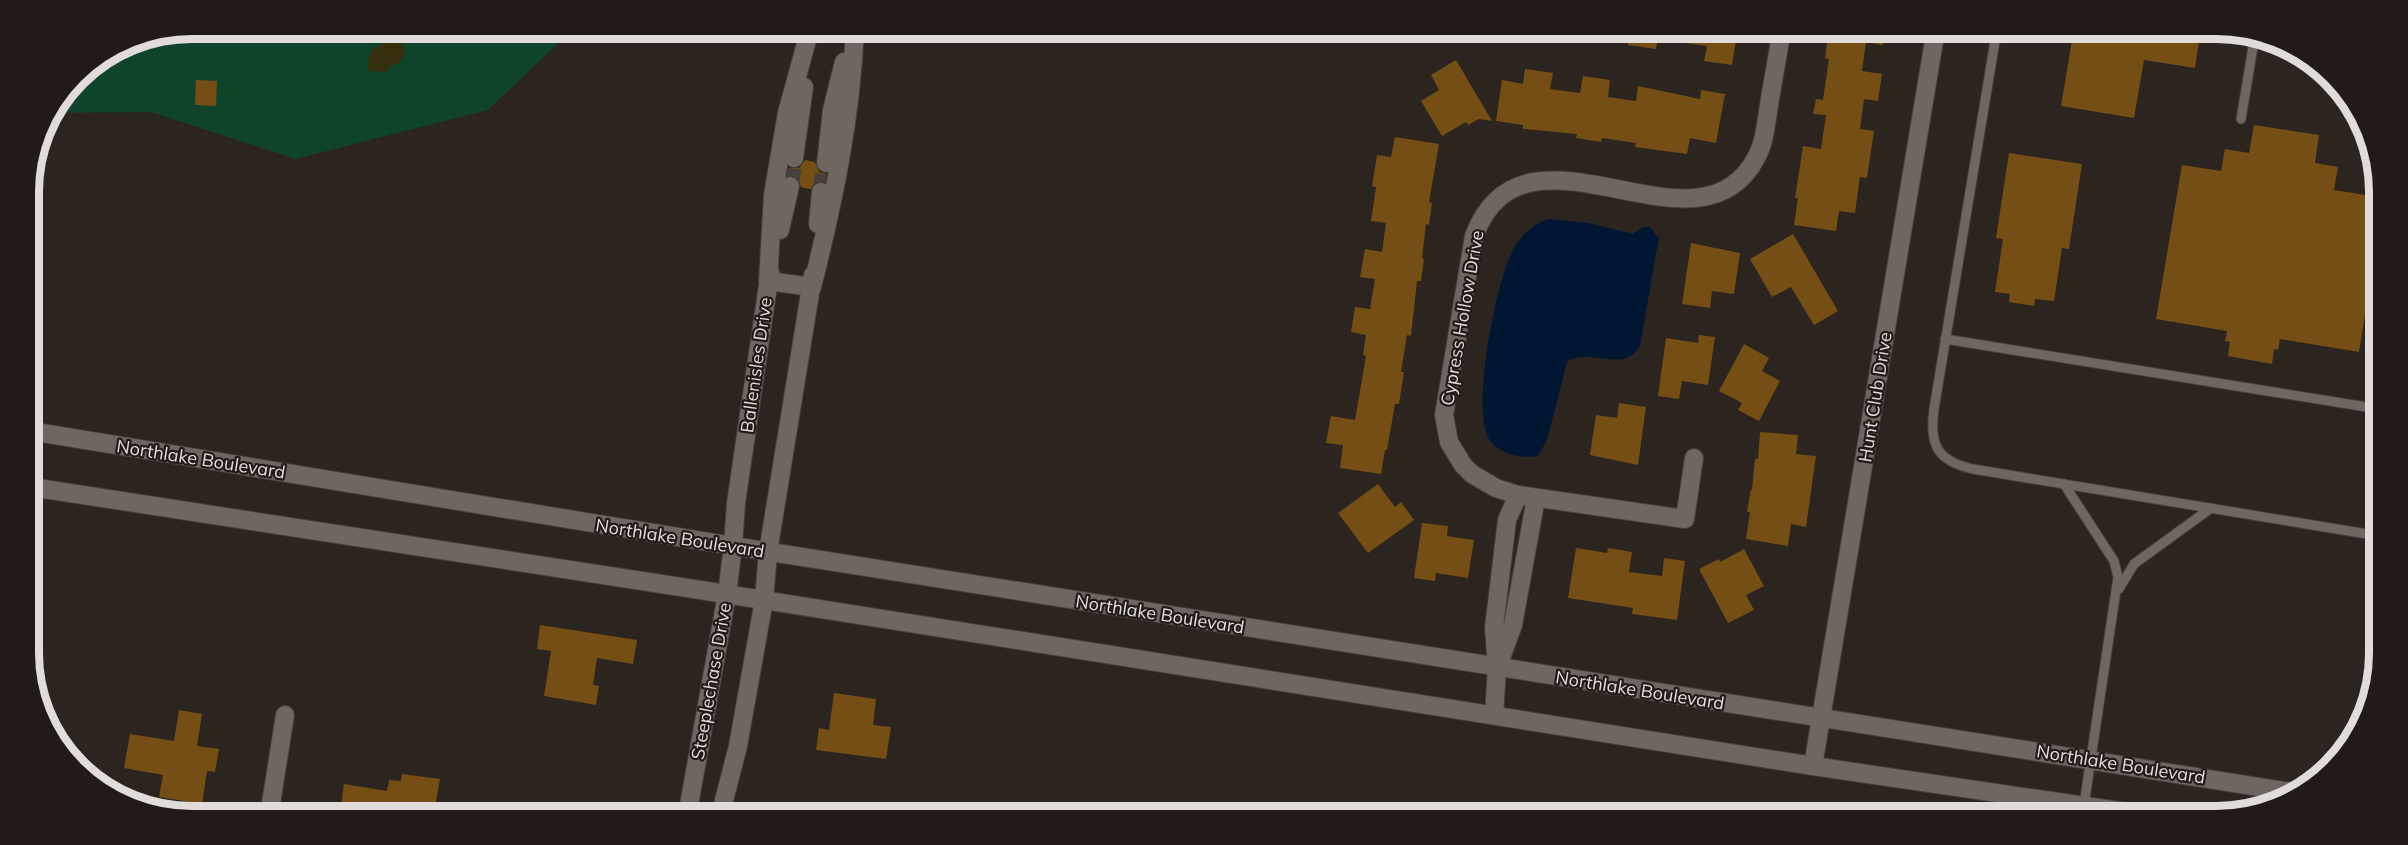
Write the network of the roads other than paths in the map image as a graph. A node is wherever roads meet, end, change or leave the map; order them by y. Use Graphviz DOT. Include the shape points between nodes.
graph roads {
  1 [pos="808,39"];
  2 [pos="810,39"];
  3 [pos="851,39"];
  4 [pos="854,39"];
  5 [pos="1780,39"];
  6 [pos="1934,39"];
  7 [pos="1994,39"];
  8 [pos="2254,44"];
  9 [pos="802,105"];
  10 [pos="832,110"];
  11 [pos="2241,119"];
  12 [pos="794,159"];
  13 [pos="826,163"];
  14 [pos="790,186"];
  15 [pos="821,192"];
  16 [pos="768,281"];
  17 [pos="812,287"];
  18 [pos="1945,339"];
  19 [pos="2369,407"];
  20 [pos="39,432"];
  21 [pos="1694,458"];
  22 [pos="2064,484"];
  23 [pos="39,488"];
  24 [pos="1518,495"];
  25 [pos="1536,498"];
  26 [pos="2211,508"];
  27 [pos="2369,534"];
  28 [pos="733,546"];
  29 [pos="768,552"];
  30 [pos="727,594"];
  31 [pos="2116,597"];
  32 [pos="764,600"];
  33 [pos="1497,667"];
  34 [pos="285,715"];
  35 [pos="1494,715"];
  36 [pos="1821,719"];
  37 [pos="2091,759"];
  38 [pos="1813,766"];
  39 [pos="2282,790"];
  40 [pos="271,806"];
  41 [pos="689,806"];
  42 [pos="723,806"];
  43 [pos="2054,806"];
  44 [pos="2085,806"];
  1 -- 16 [label="main road" via="787,113 773,195"];
  2 -- 9 [label="main road"];
  3 -- 10 [label="main road"];
  4 -- 17 [label="main road" via="835,195"];
  5 -- 24 [label="main road, Cypress Hollow Drive" via="1761,147 1748,170 1733,184 1709,196 1682,199 1561,180 1534,181 1498,198 1479,223 1445,402 1446,429 1455,454 1472,474"];
  6 -- 36 [label="main road, Hunt Club Drive"];
  7 -- 18 [label="lane"];
  8 -- 11 [label="lane"];
  9 -- 10 [label="main road"];
  9 -- 12 [label="main road"];
  10 -- 13 [label="main road"];
  14 -- 16 [label="main road, Ballenisles Drive"];
  15 -- 17 [label="main road"];
  16 -- 17 [label="main road"];
  16 -- 28 [label="main road, Ballenisles Drive"];
  17 -- 29 [label="main road"];
  18 -- 19 [label="lane"];
  18 -- 22 [label="lane" via="1932,425 1934,443 1940,452 1956,465"];
  20 -- 28 [label="main road, Northlake Boulevard"];
  21 -- 25 [label="main road, Cypress Hollow Drive" via="1685,519"];
  22 -- 26 [label="lane"];
  22 -- 31 [label="lane" via="2114,561 2118,577"];
  23 -- 30 [label="main road"];
  24 -- 25 [label="main road, Cypress Hollow Drive"];
  24 -- 33 [label="main road" via="1507,520 1494,628"];
  25 -- 33 [label="main road" via="1514,625"];
  26 -- 27 [label="lane"];
  26 -- 31 [label="lane" via="2134,564"];
  28 -- 29 [label="main road, Northlake Boulevard"];
  28 -- 30 [label="main road, Steeplechase Drive"];
  29 -- 32 [label="main road, Steeplechase Drive"];
  29 -- 33 [label="main road, Northlake Boulevard"];
  30 -- 32 [label="main road"];
  30 -- 41 [label="main road, Steeplechase Drive"];
  31 -- 37 [label="lane"];
  32 -- 35 [label="main road"];
  32 -- 42 [label="main road, Steeplechase Drive" via="738,746"];
  33 -- 35 [label="main road"];
  33 -- 36 [label="main road, Northlake Boulevard"];
  34 -- 40 [label="main road"];
  35 -- 38 [label="main road"];
  36 -- 37 [label="main road, Northlake Boulevard"];
  36 -- 38 [label="main road, Hunt Club Drive"];
  37 -- 39 [label="main road, Northlake Boulevard"];
  37 -- 44 [label="lane"];
  38 -- 43 [label="main road"];
}
